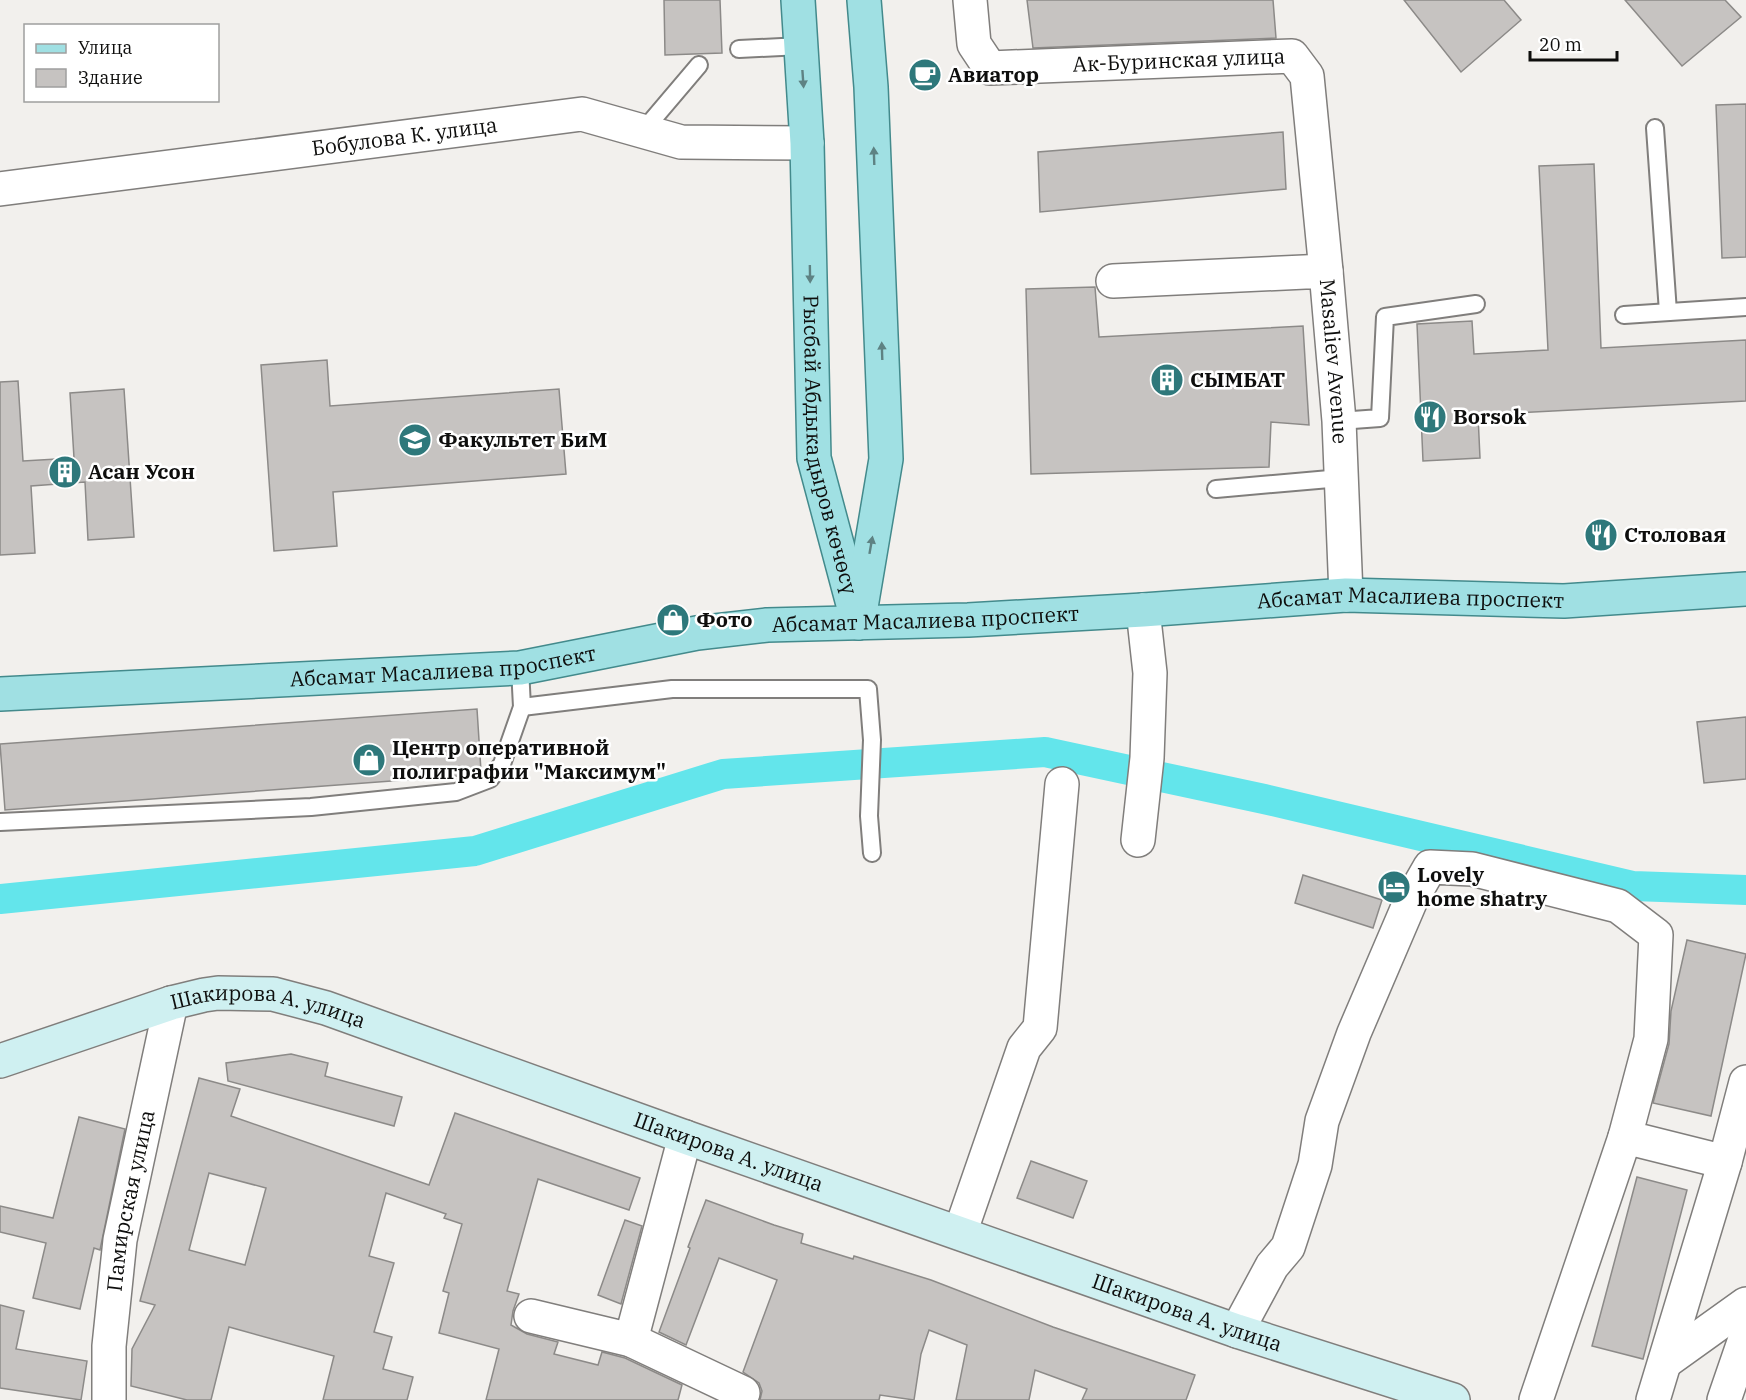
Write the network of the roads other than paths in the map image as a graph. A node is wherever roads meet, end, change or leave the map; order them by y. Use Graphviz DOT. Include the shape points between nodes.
graph roads {
  1 [pos="798,0"];
  2 [pos="864,0"];
  3 [pos="970,0"];
  4 [pos="801,46"];
  5 [pos="739,49"];
  6 [pos="699,65"];
  7 [pos="1655,128"];
  8 [pos="643,131"];
  9 [pos="807,143"];
  10 [pos="0,189"];
  11 [pos="1326,272"];
  12 [pos="1113,281"];
  13 [pos="1476,304"];
  14 [pos="1746,307"];
  15 [pos="1668,312"];
  16 [pos="1623,315"];
  17 [pos="1339,421"];
  18 [pos="1341,478"];
  19 [pos="1216,489"];
  20 [pos="1746,589"];
  21 [pos="1346,595"];
  22 [pos="1143,610"];
  23 [pos="858,623"];
  24 [pos="520,668"];
  25 [pos="0,694"];
  26 [pos="522,707"];
  27 [pos="1062,784"];
  28 [pos="0,822"];
  29 [pos="1138,840"];
  30 [pos="872,853"];
  31 [pos="171,1003"];
  32 [pos="0,1061"];
  33 [pos="1746,1082"];
  34 [pos="685,1137"];
  35 [pos="1625,1137"];
  36 [pos="1725,1162"];
  37 [pos="960,1233"];
  38 [pos="1746,1304"];
  39 [pos="531,1316"];
  40 [pos="1237,1330"];
  41 [pos="1746,1336"];
  42 [pos="631,1340"];
  43 [pos="1665,1362"];
  44 [pos="742,1393"];
  45 [pos="109,1400"];
  46 [pos="1454,1400"];
  47 [pos="1536,1400"];
  48 [pos="1653,1400"];
  49 [pos="1724,1400"];
  1 -- 4 [label="main road, Рысбай Абдыкадыров көчөсү"];
  23 -- 2 [label="main road, Рысбай Абдыкадыров көчөсү, one-way" via="886,459"];
  3 -- 11 [label="street, Ак-Буринская улица" via="974,44 990,68 1292,56 1307,76"];
  4 -- 5 [label="lane"];
  4 -- 9 [label="main road, Рысбай Абдыкадыров көчөсү, one-way"];
  6 -- 8 [label="lane"];
  7 -- 15 [label="lane"];
  8 -- 9 [label="street, Бобулова К. улица" via="681,142"];
  8 -- 10 [label="street, Бобулова К. улица" via="582,114"];
  9 -- 23 [label="main road, Рысбай Абдыкадыров көчөсү, one-way" via="814,458"];
  11 -- 12 [label="street, Masaliev Avenue"];
  11 -- 17 [label="street, Masaliev Avenue"];
  13 -- 17 [label="lane" via="1385,317 1380,418"];
  14 -- 15 [label="lane"];
  15 -- 16 [label="lane"];
  17 -- 18 [label="street, Masaliev Avenue"];
  18 -- 19 [label="lane"];
  18 -- 21 [label="street, Masaliev Avenue"];
  20 -- 21 [label="main road, Абсамат Масалиева проспект" via="1564,601"];
  21 -- 22 [label="main road, Абсамат Масалиева проспект"];
  22 -- 23 [label="main road, Абсамат Масалиева проспект"];
  22 -- 29 [label="street" via="1150,673 1146,772"];
  23 -- 24 [label="main road, Абсамат Масалиева проспект" via="767,625 697,633"];
  24 -- 25 [label="main road, Абсамат Масалиева проспект"];
  24 -- 26 [label="lane"];
  26 -- 28 [label="lane" via="502,764 490,779 456,792 311,807"];
  26 -- 30 [label="lane" via="672,689 868,689"];
  27 -- 37 [label="street" via="1040,1028 1024,1048"];
  31 -- 32 [label="main road, Шакирова А. улица"];
  31 -- 34 [label="main road, Шакирова А. улица" via="218,993 273,994 326,1008"];
  31 -- 45 [label="street, Памирская улица" via="120,1240 109,1346"];
  33 -- 36 [label="street"];
  34 -- 37 [label="main road, Шакирова А. улица"];
  34 -- 42 [label="street"];
  35 -- 36 [label="street"];
  35 -- 40 [label="street" via="1651,1039 1656,934 1618,906 1472,868 1430,867 1411,900 1354,1033 1322,1121 1315,1165 1288,1248 1272,1266"];
  35 -- 47 [label="street"];
  36 -- 43 [label="street"];
  37 -- 40 [label="main road, Шакирова А. улица"];
  38 -- 43 [label="street"];
  39 -- 42 [label="street"];
  40 -- 46 [label="main road, Шакирова А. улица"];
  41 -- 49 [label="street"];
  42 -- 44 [label="street"];
  43 -- 48 [label="street"];
}
